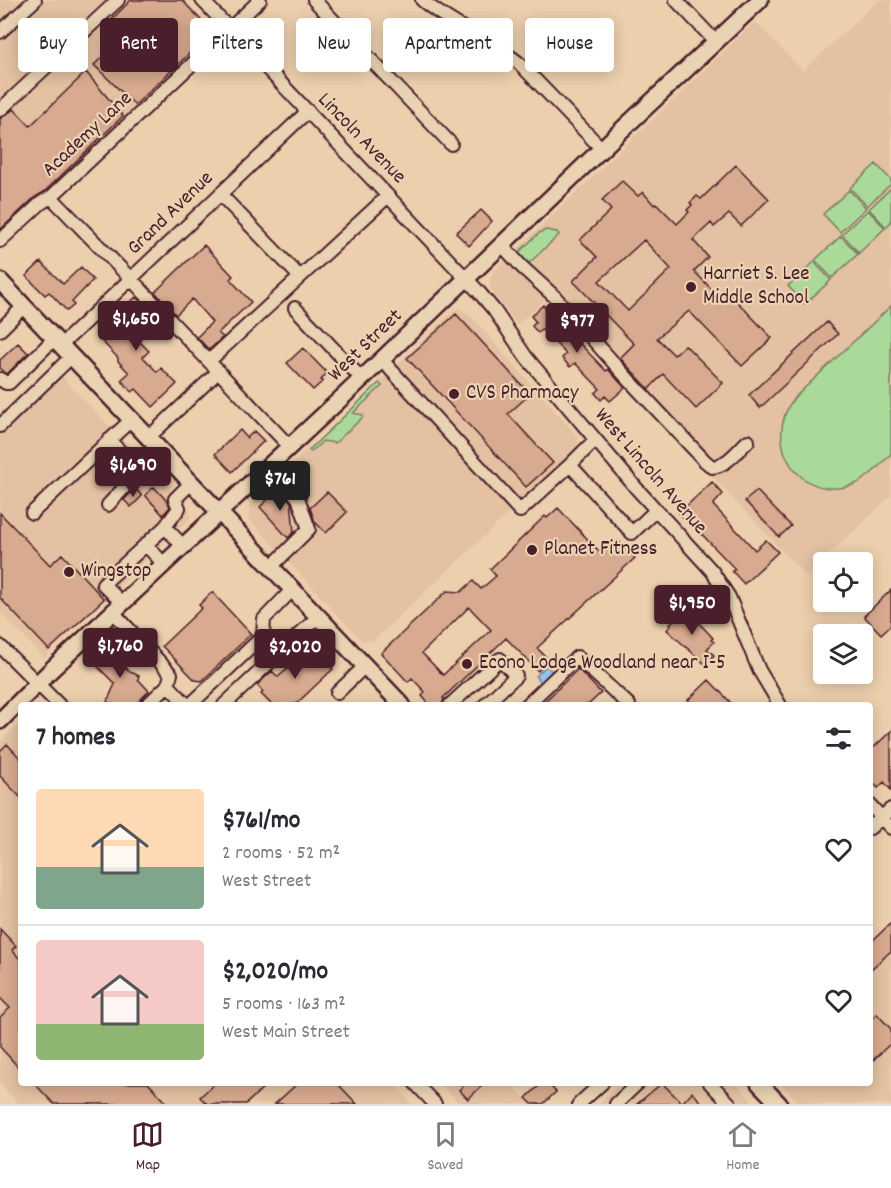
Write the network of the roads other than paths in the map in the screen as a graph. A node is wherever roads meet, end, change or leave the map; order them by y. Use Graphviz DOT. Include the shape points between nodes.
graph roads {
  1 [pos="35,0"];
  2 [pos="118,0"];
  3 [pos="202,0"];
  4 [pos="260,0"];
  5 [pos="314,0"];
  6 [pos="422,0"];
  7 [pos="676,0"];
  8 [pos="760,0"];
  9 [pos="219,18"];
  10 [pos="241,18"];
  11 [pos="0,32"];
  12 [pos="716,42"];
  13 [pos="190,67"];
  14 [pos="271,72"];
  15 [pos="0,110"];
  16 [pos="308,111"];
  17 [pos="451,144"];
  18 [pos="602,149"];
  19 [pos="220,194"];
  20 [pos="388,196"];
  21 [pos="51,197"];
  22 [pos="0,241"];
  23 [pos="502,245"];
  24 [pos="300,277"];
  25 [pos="131,279"];
  26 [pos="467,279"];
  27 [pos="3,291"];
  28 [pos="24,306"];
  29 [pos="295,308"];
  30 [pos="0,330"];
  31 [pos="63,346"];
  32 [pos="382,360"];
  33 [pos="209,361"];
  34 [pos="219,371"];
  35 [pos="0,379"];
  36 [pos="362,379"];
  37 [pos="132,419"];
  38 [pos="0,426"];
  39 [pos="149,437"];
  40 [pos="109,440"];
  41 [pos="596,440"];
  42 [pos="748,441"];
  43 [pos="290,447"];
  44 [pos="269,465"];
  45 [pos="570,465"];
  46 [pos="192,482"];
  47 [pos="108,505"];
  48 [pos="656,510"];
  49 [pos="219,512"];
  50 [pos="32,513"];
  51 [pos="165,527"];
  52 [pos="146,545"];
  53 [pos="183,546"];
  54 [pos="164,564"];
  55 [pos="271,567"];
  56 [pos="293,589"];
  57 [pos="117,607"];
  58 [pos="319,616"];
  59 [pos="0,648"];
  60 [pos="365,666"];
  61 [pos="37,684"];
  62 [pos="168,685"];
  63 [pos="337,693"];
  64 [pos="19,702"];
  65 [pos="56,702"];
  66 [pos="150,702"];
  67 [pos="185,702"];
  68 [pos="191,702"];
  69 [pos="227,702"];
  70 [pos="399,702"];
  71 [pos="453,702"];
  72 [pos="488,702"];
  73 [pos="531,702"];
  74 [pos="626,702"];
  75 [pos="778,702"];
  76 [pos="18,703"];
  77 [pos="0,721"];
  78 [pos="886,814"];
  79 [pos="873,825"];
  80 [pos="891,828"];
  81 [pos="418,1086"];
  82 [pos="599,1086"];
  83 [pos="635,1086"];
  84 [pos="713,1086"];
  85 [pos="762,1086"];
  86 [pos="435,1104"];
  87 [pos="579,1104"];
  88 [pos="616,1104"];
  89 [pos="730,1104"];
  90 [pos="779,1104"];
  1 -- 11 [label="street"];
  2 -- 15 [label="street"];
  3 -- 9 [label="street, Lincoln Avenue"];
  4 -- 10 [label="street, Academy Lane"];
  5 -- 17 [label="street"];
  6 -- 18 [label="street" via="519,63"];
  7 -- 12 [label="street"];
  8 -- 12 [label="main road, West Street"];
  12 -- 18 [label="main road, West Street"];
  13 -- 21 [label="street, Academy Lane"];
  14 -- 16 [label="street, Lincoln Avenue"];
  16 -- 19 [label="street, Grand Avenue"];
  16 -- 20 [label="street, Lincoln Avenue"];
  18 -- 23 [label="main road, West Street"];
  19 -- 24 [label="street"];
  19 -- 25 [label="street, Grand Avenue"];
  20 -- 24 [label="street"];
  20 -- 26 [label="street, Lincoln Avenue"];
  21 -- 22 [label="street, Academy Lane"];
  21 -- 25 [label="street"];
  23 -- 26 [label="main road, West Street"];
  23 -- 42 [label="street" via="712,467 727,461"];
  24 -- 33 [label="street"];
  25 -- 31 [label="street, Grand Avenue"];
  25 -- 33 [label="street"];
  26 -- 32 [label="main road, West Street"];
  26 -- 41 [label="street, West Lincoln Avenue"];
  27 -- 28 [label="main road"];
  28 -- 30 [label="street"];
  28 -- 31 [label="main road"];
  29 -- 36 [label="street"];
  31 -- 35 [label="street" via="9,382"];
  31 -- 37 [label="main road"];
  31 -- 38 [label="street"];
  32 -- 36 [label="main road, West Street"];
  32 -- 45 [label="street" via="520,511"];
  33 -- 34 [label="street"];
  34 -- 39 [label="street"];
  34 -- 43 [label="street"];
  36 -- 43 [label="main road, West Street"];
  37 -- 39 [label="main road"];
  37 -- 40 [label="street"];
  39 -- 46 [label="main road"];
  40 -- 47 [label="street" via="137,471"];
  40 -- 50 [label="street"];
  41 -- 45 [label="street"];
  41 -- 48 [label="street, West Lincoln Avenue"];
  43 -- 44 [label="main road, West Street"];
  44 -- 49 [label="main road, West Street"];
  44 -- 55 [label="street" via="298,498 309,529"];
  45 -- 48 [label="street" via="632,533"];
  46 -- 49 [label="main road"];
  46 -- 51 [label="street" via="175,499 179,508"];
  48 -- 75 [label="street, West Lincoln Avenue" via="725,590 759,670"];
  49 -- 53 [label="main road, West Street"];
  49 -- 55 [label="main road"];
  51 -- 52 [label="street"];
  51 -- 53 [label="street"];
  52 -- 54 [label="street"];
  52 -- 57 [label="street" via="103,584"];
  53 -- 54 [label="main road, West Street"];
  54 -- 57 [label="main road, West Street"];
  55 -- 56 [label="main road"];
  56 -- 58 [label="main road"];
  56 -- 68 [label="street" via="264,619 263,636"];
  57 -- 61 [label="main road, West Street"];
  57 -- 62 [label="street" via="138,638 171,674"];
  58 -- 60 [label="main road"];
  58 -- 69 [label="street"];
  59 -- 61 [label="street"];
  60 -- 63 [label="street"];
  60 -- 70 [label="main road"];
  61 -- 64 [label="main road, West Street"];
  61 -- 65 [label="street"];
  62 -- 66 [label="street"];
  62 -- 67 [label="street"];
  71 -- 72 [label="street" via="500,659 516,676"];
  73 -- 74 [label="street" via="577,657"];
  76 -- 77 [label="main road, West Street"];
  78 -- 79 [label="street"];
  78 -- 80 [label="street"];
  81 -- 86 [label="street"];
  82 -- 87 [label="street"];
  83 -- 88 [label="street"];
  84 -- 89 [label="street"];
  85 -- 90 [label="main road"];
}
